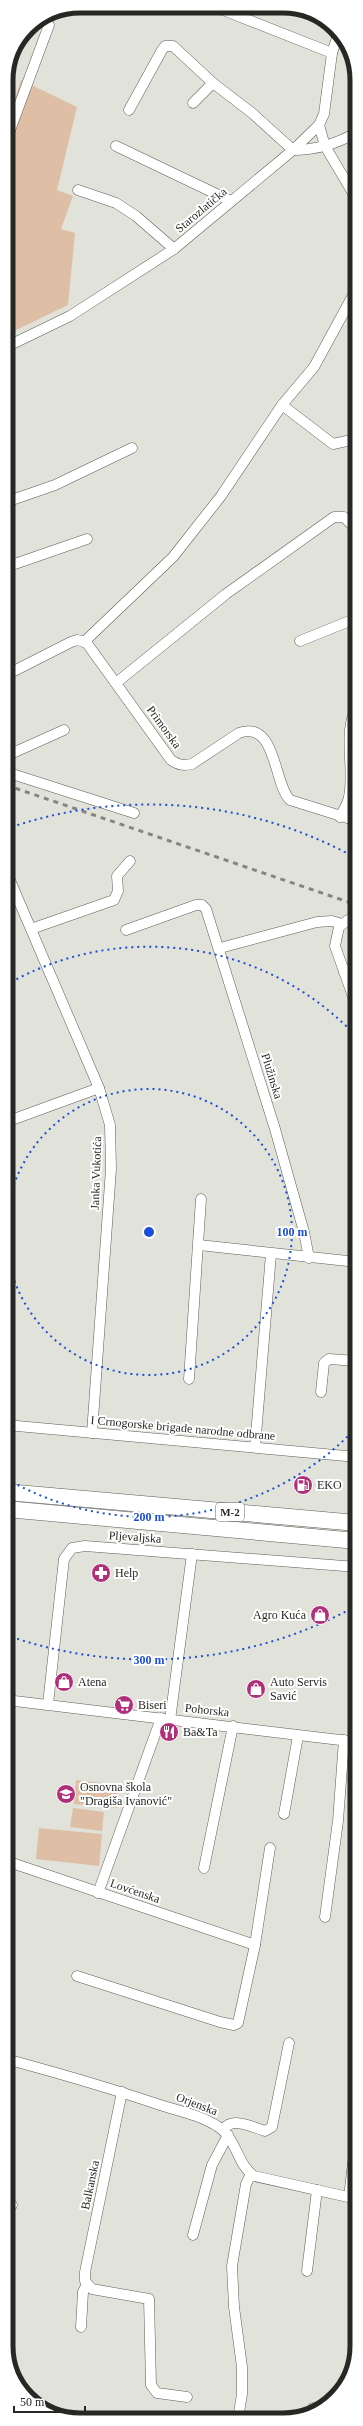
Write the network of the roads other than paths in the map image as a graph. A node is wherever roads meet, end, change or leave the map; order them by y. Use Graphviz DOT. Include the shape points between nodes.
graph roads {
  1 [pos="231,13"];
  2 [pos="49,25"];
  3 [pos="336,40"];
  4 [pos="332,53"];
  5 [pos="213,84"];
  6 [pos="194,103"];
  7 [pos="129,110"];
  8 [pos="13,123"];
  9 [pos="319,125"];
  10 [pos="350,135"];
  11 [pos="116,146"];
  12 [pos="325,146"];
  13 [pos="293,150"];
  14 [pos="350,188"];
  15 [pos="78,190"];
  16 [pos="231,201"];
  17 [pos="174,249"];
  18 [pos="350,301"];
  19 [pos="13,344"];
  20 [pos="282,405"];
  21 [pos="347,441"];
  22 [pos="132,448"];
  23 [pos="13,500"];
  24 [pos="350,523"];
  25 [pos="87,539"];
  26 [pos="13,565"];
  27 [pos="350,621"];
  28 [pos="300,641"];
  29 [pos="84,642"];
  30 [pos="13,671"];
  31 [pos="116,683"];
  32 [pos="64,730"];
  33 [pos="13,753"];
  34 [pos="13,774"];
  35 [pos="350,781"];
  36 [pos="134,813"];
  37 [pos="340,817"];
  38 [pos="350,819"];
  39 [pos="130,861"];
  40 [pos="13,887"];
  41 [pos="350,920"];
  42 [pos="342,924"];
  43 [pos="31,928"];
  44 [pos="126,930"];
  45 [pos="220,948"];
  46 [pos="350,969"];
  47 [pos="344,972"];
  48 [pos="350,988"];
  49 [pos="99,1088"];
  50 [pos="13,1119"];
  51 [pos="201,1199"];
  52 [pos="199,1245"];
  53 [pos="271,1254"];
  54 [pos="309,1258"];
  55 [pos="350,1261"];
  56 [pos="350,1360"];
  57 [pos="189,1379"];
  58 [pos="321,1392"];
  59 [pos="13,1426"];
  60 [pos="92,1433"];
  61 [pos="255,1447"];
  62 [pos="350,1456"];
  63 [pos="13,1493"];
  64 [pos="13,1510"];
  65 [pos="350,1522"];
  66 [pos="350,1539"];
  67 [pos="192,1554"];
  68 [pos="350,1566"];
  69 [pos="13,1701"];
  70 [pos="48,1704"];
  71 [pos="165,1719"];
  72 [pos="233,1726"];
  73 [pos="298,1736"];
  74 [pos="344,1740"];
  75 [pos="350,1741"];
  76 [pos="284,1814"];
  77 [pos="270,1848"];
  78 [pos="13,1863"];
  79 [pos="204,1868"];
  80 [pos="98,1893"];
  81 [pos="325,1917"];
  82 [pos="255,1945"];
  83 [pos="76,1976"];
  84 [pos="289,2043"];
  85 [pos="13,2061"];
  86 [pos="122,2092"];
  87 [pos="226,2132"];
  88 [pos="251,2174"];
  89 [pos="318,2190"];
  90 [pos="350,2197"];
  91 [pos="193,2235"];
  92 [pos="307,2271"];
  93 [pos="87,2284"];
  94 [pos="81,2327"];
  95 [pos="186,2397"];
  96 [pos="239,2413"];
  1 -- 4 [label="street"];
  2 -- 8 [label="street"];
  3 -- 4 [label="street, Starozlatička"];
  4 -- 9 [label="street, Starozlatička" via="324,114"];
  5 -- 6 [label="street"];
  5 -- 7 [label="street" via="177,48 165,46"];
  5 -- 13 [label="street" via="252,113"];
  9 -- 12 [label="street"];
  9 -- 13 [label="street, Starozlatička"];
  10 -- 12 [label="street"];
  11 -- 16 [label="street"];
  12 -- 13 [label="street"];
  12 -- 14 [label="street"];
  13 -- 16 [label="street, Starozlatička"];
  15 -- 17 [label="street" via="116,203 136,216"];
  16 -- 17 [label="street, Starozlatička"];
  17 -- 19 [label="street, Starozlatička" via="70,316"];
  18 -- 20 [label="street" via="314,367"];
  20 -- 21 [label="street" via="333,444"];
  20 -- 29 [label="street" via="221,496 174,557"];
  22 -- 23 [label="street" via="55,485"];
  24 -- 31 [label="street" via="344,517 334,517 226,594"];
  25 -- 26 [label="street"];
  27 -- 28 [label="street"];
  29 -- 30 [label="street" via="71,642"];
  29 -- 31 [label="street, Primorska" via="92,648"];
  31 -- 37 [label="street, Primorska" via="171,760 177,764 192,764 239,733 247,730 254,732 266,740 290,800"];
  32 -- 33 [label="street"];
  34 -- 36 [label="street"];
  35 -- 37 [label="street" via="349,797"];
  37 -- 38 [label="street, Primorska"];
  39 -- 43 [label="street" via="117,876 118,891 114,900"];
  40 -- 43 [label="street, Janka Vukotića"];
  41 -- 42 [label="street"];
  42 -- 45 [label="street" via="332,921 317,922"];
  42 -- 47 [label="street" via="336,931 335,946"];
  43 -- 49 [label="street, Janka Vukotića"];
  44 -- 45 [label="street, Plužinska" via="196,905 203,905"];
  45 -- 54 [label="street, Plužinska" via="302,1225"];
  46 -- 47 [label="street"];
  47 -- 48 [label="street"];
  49 -- 50 [label="street"];
  49 -- 60 [label="street, Janka Vukotića" via="110,1125 111,1169"];
  51 -- 52 [label="street"];
  52 -- 53 [label="street"];
  52 -- 57 [label="street"];
  53 -- 54 [label="street"];
  53 -- 61 [label="street"];
  54 -- 55 [label="street"];
  56 -- 58 [label="street" via="329,1359 324,1363"];
  59 -- 60 [label="street, I Crnogorske brigade narodne odbrane"];
  60 -- 61 [label="street, I Crnogorske brigade narodne odbrane"];
  61 -- 62 [label="street, I Crnogorske brigade narodne odbrane"];
  63 -- 65 [label="main road, M-2"];
  64 -- 66 [label="main road, M-2"];
  67 -- 68 [label="street, Pljevaljska"];
  67 -- 70 [label="street, Pljevaljska" via="85,1546 68,1551 64,1558"];
  67 -- 71 [label="street"];
  69 -- 70 [label="street, Pohorska"];
  70 -- 71 [label="street, Pohorska"];
  71 -- 72 [label="street, Pohorska"];
  71 -- 80 [label="street"];
  72 -- 73 [label="street, Pohorska"];
  72 -- 79 [label="street"];
  73 -- 74 [label="street, Pohorska"];
  73 -- 76 [label="street"];
  74 -- 75 [label="street, Pohorska"];
  74 -- 81 [label="street" via="338,1821"];
  77 -- 82 [label="street"];
  78 -- 80 [label="street, Lovćenska"];
  80 -- 82 [label="street, Lovćenska"];
  82 -- 83 [label="street" via="240,2020 234,2025"];
  84 -- 87 [label="street" via="272,2127 265,2131 233,2122 226,2125"];
  85 -- 86 [label="street, Orjenska"];
  86 -- 87 [label="street, Orjenska" via="200,2118"];
  86 -- 93 [label="street, Balkanska" via="85,2272"];
  87 -- 88 [label="street"];
  87 -- 91 [label="street" via="212,2165"];
  88 -- 89 [label="street" via="259,2178"];
  88 -- 96 [label="street" via="246,2184 232,2266 234,2307 242,2367"];
  89 -- 90 [label="street"];
  89 -- 92 [label="street"];
  93 -- 94 [label="street, Balkanska" via="83,2292"];
  93 -- 95 [label="street" via="98,2290 150,2299 152,2388 158,2392"];
}
